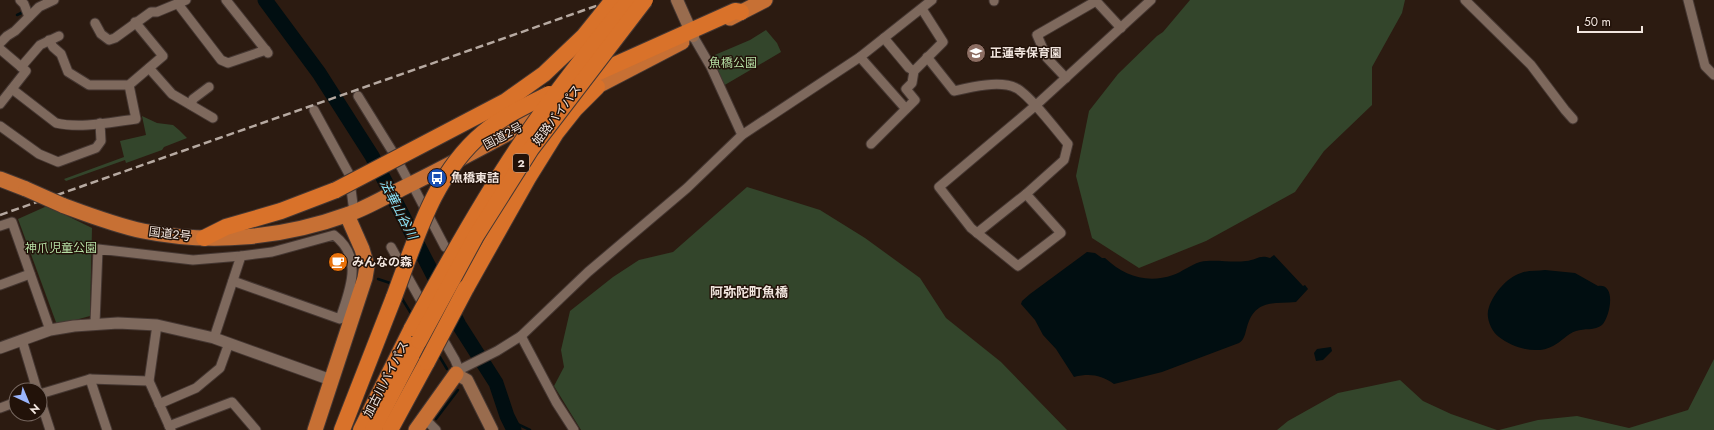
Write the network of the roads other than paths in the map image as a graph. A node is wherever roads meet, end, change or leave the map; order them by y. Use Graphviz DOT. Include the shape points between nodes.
graph roads {
  1 [pos="20,0"];
  2 [pos="54,0"];
  3 [pos="226,0"];
  4 [pos="613,0"];
  5 [pos="629,0"];
  6 [pos="645,0"];
  7 [pos="677,0"];
  8 [pos="765,0"];
  9 [pos="932,0"];
  10 [pos="1151,0"];
  11 [pos="1465,0"];
  12 [pos="1688,0"];
  13 [pos="183,1"];
  14 [pos="922,9"];
  15 [pos="741,12"];
  16 [pos="30,17"];
  17 [pos="135,22"];
  18 [pos="95,23"];
  19 [pos="1121,28"];
  20 [pos="692,33"];
  21 [pos="101,34"];
  22 [pos="59,36"];
  23 [pos="884,38"];
  24 [pos="92,39"];
  25 [pos="50,40"];
  26 [pos="0,43"];
  27 [pos="0,49"];
  28 [pos="860,57"];
  29 [pos="927,58"];
  30 [pos="21,67"];
  31 [pos="149,68"];
  32 [pos="914,71"];
  33 [pos="1714,75"];
  34 [pos="1066,78"];
  35 [pos="129,85"];
  36 [pos="209,87"];
  37 [pos="597,87"];
  38 [pos="12,89"];
  39 [pos="358,96"];
  40 [pos="0,104"];
  41 [pos="191,104"];
  42 [pos="1035,106"];
  43 [pos="906,109"];
  44 [pos="314,110"];
  45 [pos="213,118"];
  46 [pos="1573,118"];
  47 [pos="100,124"];
  48 [pos="0,126"];
  49 [pos="742,135"];
  50 [pos="871,144"];
  51 [pos="0,179"];
  52 [pos="411,184"];
  53 [pos="1026,194"];
  54 [pos="354,212"];
  55 [pos="0,226"];
  56 [pos="977,233"];
  57 [pos="204,238"];
  58 [pos="391,247"];
  59 [pos="445,247"];
  60 [pos="241,256"];
  61 [pos="30,274"];
  62 [pos="233,281"];
  63 [pos="0,285"];
  64 [pos="95,323"];
  65 [pos="157,325"];
  66 [pos="50,330"];
  67 [pos="415,335"];
  68 [pos="521,336"];
  69 [pos="214,338"];
  70 [pos="22,340"];
  71 [pos="229,344"];
  72 [pos="0,348"];
  73 [pos="460,370"];
  74 [pos="90,379"];
  75 [pos="331,380"];
  76 [pos="149,381"];
  77 [pos="35,382"];
  78 [pos="48,392"];
  79 [pos="159,404"];
  80 [pos="431,425"];
  81 [pos="170,428"];
  82 [pos="108,430"];
  83 [pos="256,430"];
  84 [pos="315,430"];
  85 [pos="342,430"];
  86 [pos="361,430"];
  87 [pos="373,430"];
  88 [pos="390,430"];
  89 [pos="416,430"];
  90 [pos="492,430"];
  91 [pos="574,430"];
  1 -- 16 [label="street"];
  2 -- 16 [label="street" via="39,7"];
  3 -- 13 [label="street" via="267,51 228,63 221,60"];
  4 -- 57 [label="highway, bridge" via="584,36 544,74 506,101 336,190 281,211 226,227"];
  5 -- 67 [label="highway, 姫路バイパス / 2, bridge" via="505,167 447,262"];
  6 -- 67 [label="highway, 姫路バイパス / 2, bridge" via="531,149"];
  7 -- 20 [label="main road"];
  8 -- 15 [label="highway"];
  9 -- 14 [label="street"];
  10 -- 19 [label="street"];
  11 -- 46 [label="street" via="1531,65 1564,110"];
  12 -- 33 [label="street" via="1705,66"];
  13 -- 17 [label="street" via="151,12"];
  14 -- 23 [label="street"];
  14 -- 29 [label="street" via="943,42"];
  15 -- 20 [label="highway" via="735,11"];
  16 -- 26 [label="street"];
  17 -- 21 [label="street" via="115,38 109,40"];
  17 -- 31 [label="street" via="163,56"];
  18 -- 21 [label="street"];
  19 -- 34 [label="street"];
  19 -- 34 [label="street" via="1096,1 1037,35 1047,58"];
  20 -- 37 [label="highway, 国道2号"];
  20 -- 49 [label="street" via="711,67"];
  20 -- 85 [label="highway, bridge" via="549,94 506,116 483,134 452,168 425,216"];
  21 -- 24 [label="street"];
  22 -- 25 [label="street"];
  23 -- 28 [label="street"];
  23 -- 32 [label="street"];
  25 -- 30 [label="street" via="40,45"];
  25 -- 35 [label="street" via="53,48 61,54 68,72 89,85"];
  27 -- 30 [label="street"];
  28 -- 43 [label="street"];
  28 -- 49 [label="street"];
  29 -- 32 [label="street"];
  29 -- 42 [label="street" via="954,91 982,85 1006,85 1015,88"];
  30 -- 38 [label="street" via="26,71"];
  31 -- 35 [label="street"];
  31 -- 41 [label="street" via="172,94"];
  32 -- 43 [label="street" via="912,83 906,89 915,100"];
  34 -- 42 [label="street"];
  35 -- 47 [label="street" via="136,119"];
  36 -- 41 [label="street" via="193,99"];
  37 -- 52 [label="highway, 国道2号"];
  37 -- 88 [label="highway, bridge" via="556,133 528,178"];
  38 -- 40 [label="street"];
  38 -- 47 [label="street" via="56,123"];
  39 -- 52 [label="street"];
  41 -- 45 [label="street"];
  42 -- 53 [label="street" via="1068,144 1064,160"];
  42 -- 56 [label="street" via="939,187"];
  43 -- 50 [label="street"];
  44 -- 54 [label="street" via="348,174"];
  47 -- 48 [label="street" via="101,140 96,148 58,162 39,154"];
  49 -- 68 [label="street" via="687,188 588,272"];
  51 -- 57 [label="highway, 国道2号, bridge" via="99,219 143,231"];
  52 -- 54 [label="highway, 国道2号"];
  52 -- 59 [label="street"];
  53 -- 56 [label="street"];
  53 -- 56 [label="street" via="1061,233 1018,266"];
  54 -- 57 [label="highway, 国道2号" via="322,223 270,235"];
  54 -- 75 [label="highway" via="367,266"];
  55 -- 61 [label="street" via="12,222"];
  58 -- 73 [label="street"];
  60 -- 62 [label="street"];
  60 -- 62 [label="street" via="272,252 334,236 343,242 351,256 352,280 340,319"];
  60 -- 64 [label="street" via="193,260 98,249"];
  61 -- 63 [label="street"];
  61 -- 66 [label="street"];
  62 -- 69 [label="street"];
  64 -- 65 [label="street"];
  64 -- 66 [label="street"];
  65 -- 69 [label="street"];
  65 -- 76 [label="street"];
  66 -- 70 [label="street"];
  67 -- 86 [label="highway, 加古川バイパス / 2"];
  67 -- 87 [label="highway, 加古川バイパス / 2"];
  68 -- 73 [label="street"];
  68 -- 91 [label="street"];
  69 -- 71 [label="street"];
  70 -- 72 [label="street"];
  70 -- 77 [label="street"];
  71 -- 75 [label="street"];
  71 -- 79 [label="street" via="220,368 196,388"];
  73 -- 80 [label="highway"];
  73 -- 90 [label="main road"];
  74 -- 76 [label="street"];
  74 -- 78 [label="street"];
  74 -- 82 [label="street"];
  75 -- 84 [label="highway"];
  76 -- 79 [label="street"];
  79 -- 81 [label="street"];
  80 -- 89 [label="highway"];
  81 -- 83 [label="street" via="232,402"];
}
